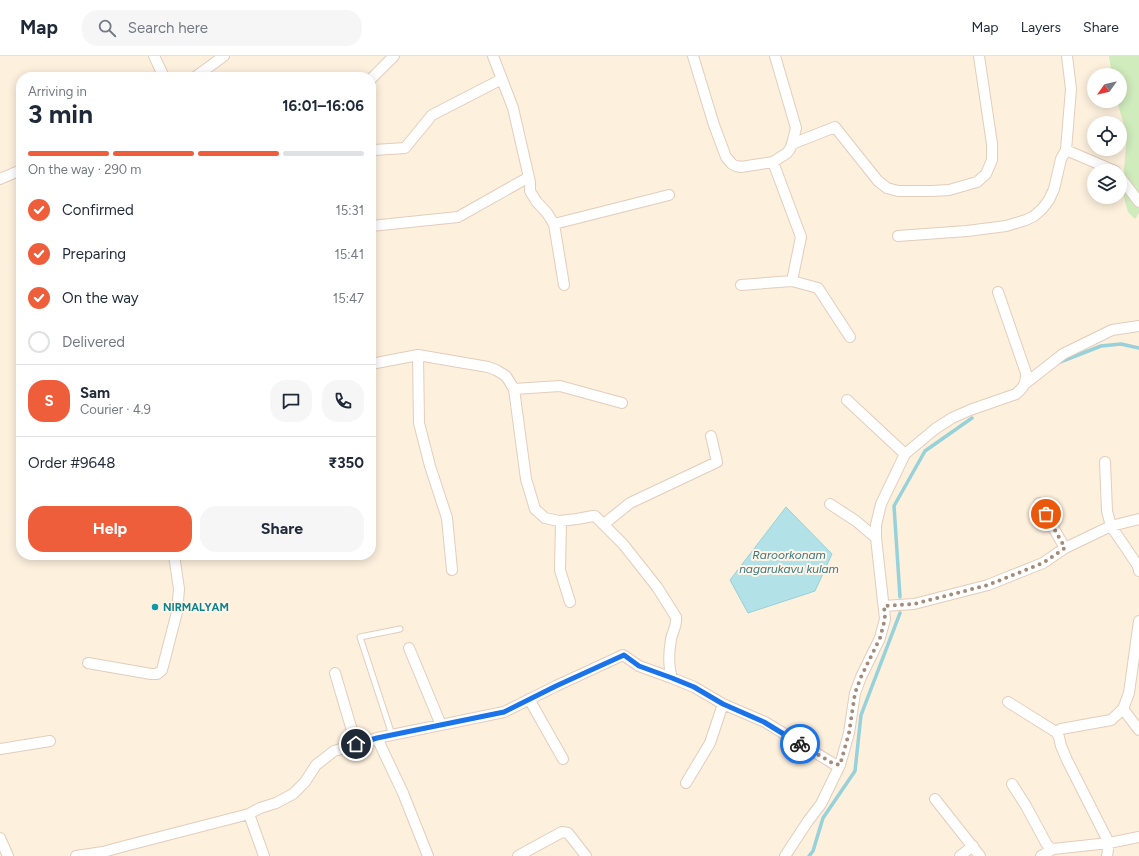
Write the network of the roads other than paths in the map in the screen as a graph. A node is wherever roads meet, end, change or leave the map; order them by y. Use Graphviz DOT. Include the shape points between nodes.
graph roads {
  1 [pos="154,56"];
  2 [pos="224,56"];
  3 [pos="394,56"];
  4 [pos="492,56"];
  5 [pos="693,56"];
  6 [pos="775,56"];
  7 [pos="979,56"];
  8 [pos="1068,56"];
  9 [pos="159,72"];
  10 [pos="202,72"];
  11 [pos="376,74"];
  12 [pos="502,79"];
  13 [pos="792,144"];
  14 [pos="376,150"];
  15 [pos="1066,150"];
  16 [pos="772,162"];
  17 [pos="1099,164"];
  18 [pos="16,172"];
  19 [pos="529,177"];
  20 [pos="0,179"];
  21 [pos="1127,186"];
  22 [pos="669,195"];
  23 [pos="1139,202"];
  24 [pos="554,224"];
  25 [pos="376,225"];
  26 [pos="898,236"];
  27 [pos="792,281"];
  28 [pos="564,285"];
  29 [pos="741,285"];
  30 [pos="998,292"];
  31 [pos="1139,326"];
  32 [pos="850,337"];
  33 [pos="418,355"];
  34 [pos="376,363"];
  35 [pos="1026,383"];
  36 [pos="514,389"];
  37 [pos="846,400"];
  38 [pos="622,403"];
  39 [pos="710,436"];
  40 [pos="905,454"];
  41 [pos="1105,462"];
  42 [pos="1039,503"];
  43 [pos="830,504"];
  44 [pos="1139,519"];
  45 [pos="561,521"];
  46 [pos="604,524"];
  47 [pos="1111,526"];
  48 [pos="876,538"];
  49 [pos="1065,548"];
  50 [pos="175,560"];
  51 [pos="452,570"];
  52 [pos="1139,571"];
  53 [pos="570,602"];
  54 [pos="884,606"];
  55 [pos="1139,621"];
  56 [pos="400,629"];
  57 [pos="409,648"];
  58 [pos="88,663"];
  59 [pos="335,673"];
  60 [pos="672,678"];
  61 [pos="529,699"];
  62 [pos="1008,702"];
  63 [pos="723,704"];
  64 [pos="1123,709"];
  65 [pos="441,725"];
  66 [pos="1139,730"];
  67 [pos="1056,732"];
  68 [pos="392,734"];
  69 [pos="377,738"];
  70 [pos="50,741"];
  71 [pos="356,744"];
  72 [pos="0,749"];
  73 [pos="563,759"];
  74 [pos="840,765"];
  75 [pos="686,783"];
  76 [pos="1012,784"];
  77 [pos="935,799"];
  78 [pos="249,814"];
  79 [pos="1139,837"];
  80 [pos="0,838"];
  81 [pos="1109,843"];
  82 [pos="973,846"];
  83 [pos="1052,849"];
  84 [pos="8,856"];
  85 [pos="76,856"];
  86 [pos="264,856"];
  87 [pos="428,856"];
  88 [pos="518,856"];
  89 [pos="586,856"];
  90 [pos="786,856"];
  91 [pos="960,856"];
  92 [pos="980,856"];
  93 [pos="1041,856"];
  94 [pos="1107,856"];
  1 -- 9 [label="street"];
  2 -- 10 [label="street"];
  3 -- 11 [label="street"];
  4 -- 12 [label="street"];
  5 -- 16 [label="street" via="726,157 741,167"];
  6 -- 13 [label="street" via="796,128"];
  7 -- 13 [label="street" via="992,160 986,174 977,182 949,190 898,191 888,188 878,181 835,127"];
  8 -- 15 [label="street" via="1071,89"];
  12 -- 14 [label="street" via="432,115 405,148"];
  12 -- 19 [label="street" via="513,108"];
  13 -- 16 [label="street" via="787,153"];
  15 -- 17 [label="street"];
  15 -- 26 [label="street" via="1061,158 1049,200 1034,216 1006,226"];
  16 -- 27 [label="street" via="801,237"];
  18 -- 20 [label="street"];
  19 -- 24 [label="street" via="530,191"];
  19 -- 25 [label="street" via="458,217"];
  21 -- 23 [label="street"];
  22 -- 24 [label="street"];
  24 -- 28 [label="street"];
  27 -- 29 [label="street"];
  27 -- 32 [label="street" via="818,288"];
  30 -- 35 [label="street" via="1026,373"];
  31 -- 35 [label="street" via="1112,330 1063,354"];
  33 -- 34 [label="street"];
  33 -- 36 [label="street" via="496,370 506,376"];
  33 -- 51 [label="street" via="419,423 447,518"];
  35 -- 40 [label="street" via="1016,394 952,418"];
  36 -- 38 [label="street" via="560,386"];
  36 -- 45 [label="street" via="526,479 535,509 545,518"];
  37 -- 40 [label="street"];
  39 -- 46 [label="street" via="717,462 630,503"];
  40 -- 48 [label="street" via="881,504"];
  41 -- 47 [label="street" via="1107,511"];
  42 -- 49 [label="street"];
  43 -- 48 [label="street"];
  44 -- 47 [label="street"];
  45 -- 46 [label="street" via="593,516"];
  45 -- 53 [label="street" via="560,570"];
  46 -- 60 [label="street" via="657,587 676,617 669,663"];
  47 -- 49 [label="street"];
  47 -- 52 [label="street"];
  48 -- 54 [label="street"];
  49 -- 54 [label="street" via="1043,563 988,585 914,604"];
  50 -- 58 [label="street" via="179,590 177,612 162,670 157,674 151,674"];
  54 -- 74 [label="street" via="885,619 880,638 855,693 849,733"];
  55 -- 64 [label="street" via="1129,693"];
  56 -- 68 [label="lane" via="360,637"];
  57 -- 65 [label="street"];
  59 -- 71 [label="street"];
  60 -- 61 [label="street" via="639,666 624,655"];
  60 -- 63 [label="street"];
  61 -- 65 [label="street" via="504,712"];
  61 -- 73 [label="street"];
  62 -- 67 [label="street"];
  63 -- 74 [label="street" via="764,722 834,764"];
  63 -- 75 [label="street" via="710,743"];
  64 -- 66 [label="street"];
  64 -- 67 [label="street" via="1111,720"];
  65 -- 68 [label="street"];
  67 -- 81 [label="street" via="1067,760"];
  68 -- 69 [label="street"];
  69 -- 71 [label="street"];
  69 -- 87 [label="street" via="403,793"];
  70 -- 72 [label="street"];
  71 -- 78 [label="street" via="334,750 316,765 293,794"];
  74 -- 90 [label="street" via="821,804"];
  76 -- 83 [label="street"];
  77 -- 82 [label="street"];
  78 -- 85 [label="street" via="118,848"];
  78 -- 86 [label="street"];
  79 -- 81 [label="street"];
  80 -- 84 [label="street"];
  81 -- 83 [label="street"];
  81 -- 94 [label="street"];
  82 -- 91 [label="street"];
  82 -- 92 [label="street"];
  83 -- 93 [label="street"];
  88 -- 89 [label="street" via="562,832 568,833"];
}
